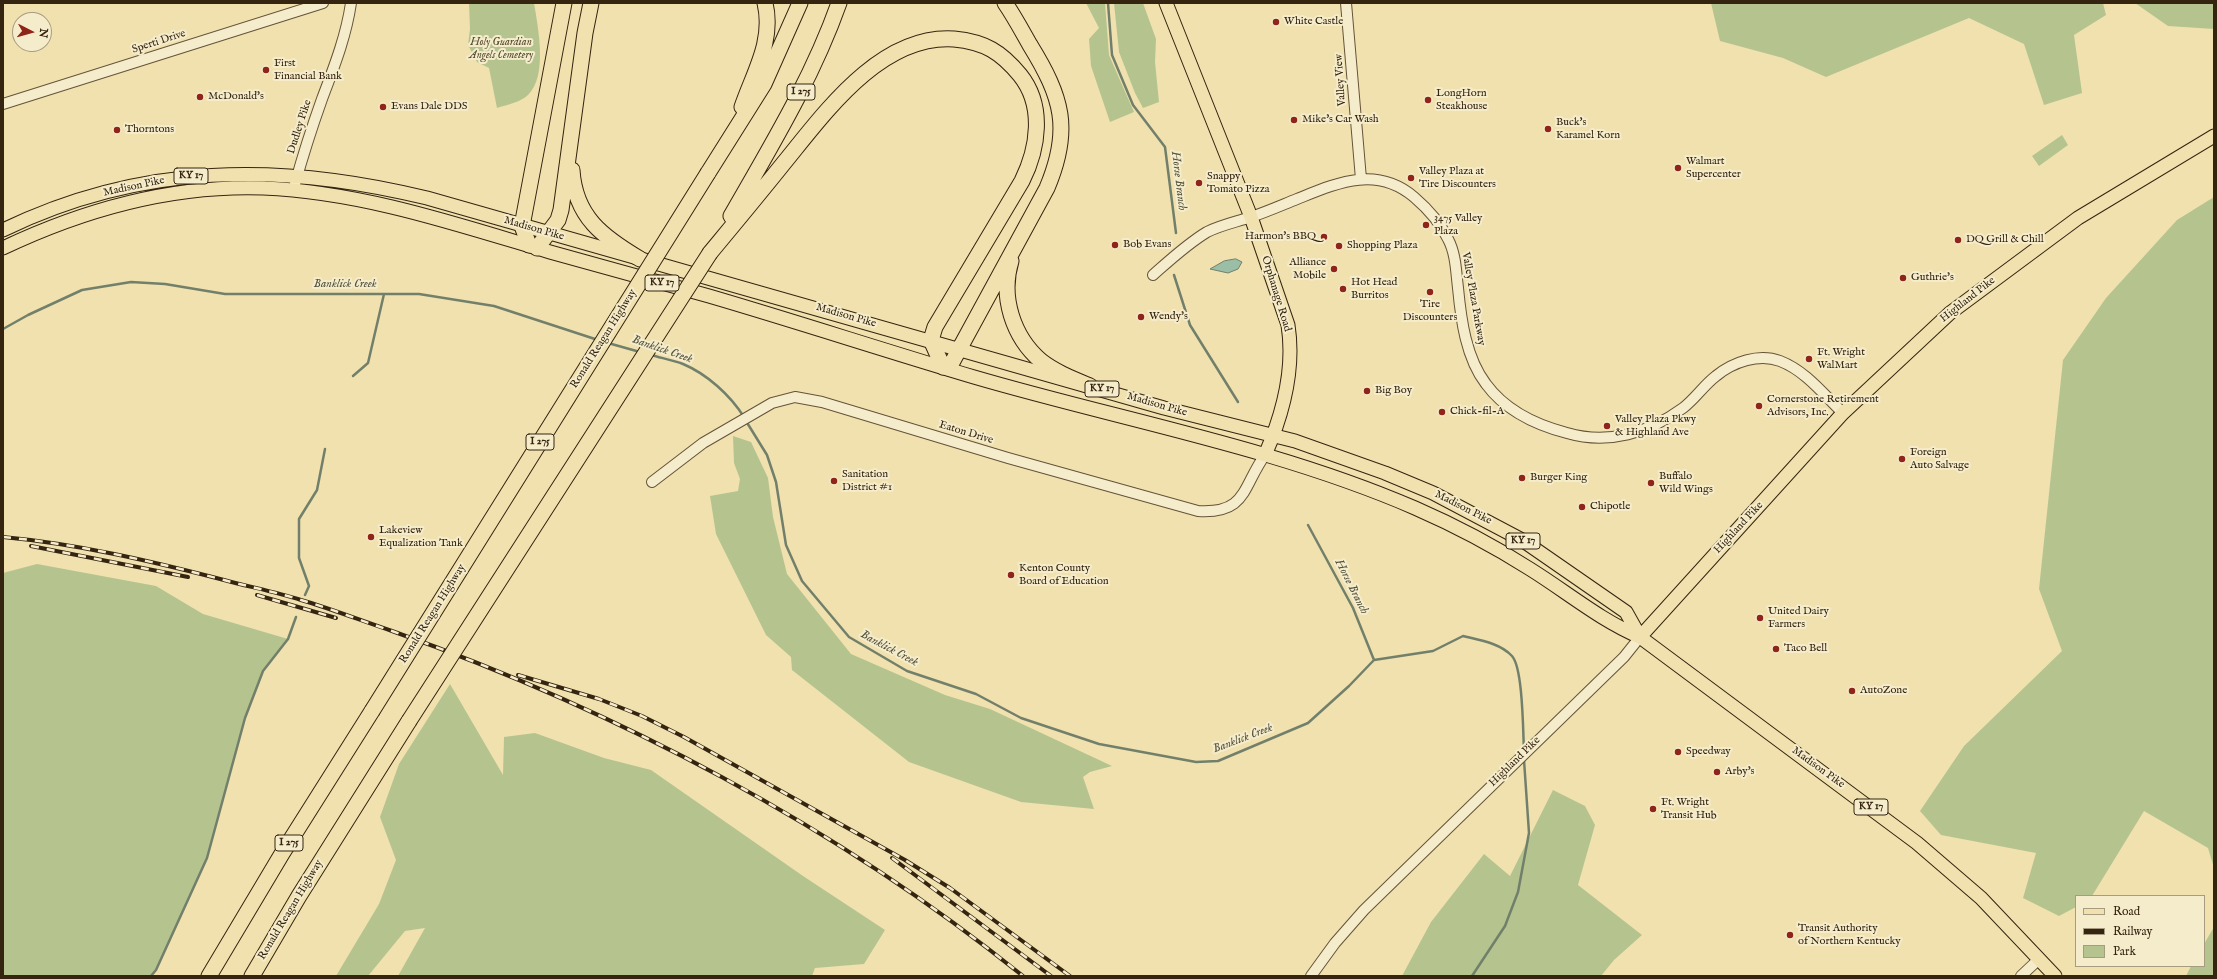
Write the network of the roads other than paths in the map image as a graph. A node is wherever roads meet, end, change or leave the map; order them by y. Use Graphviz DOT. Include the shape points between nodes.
graph roads {
  1 [pos="323,3"];
  2 [pos="350,3"];
  3 [pos="564,3"];
  4 [pos="591,3"];
  5 [pos="765,3"];
  6 [pos="800,3"];
  7 [pos="839,3"];
  8 [pos="1005,3"];
  9 [pos="1166,3"];
  10 [pos="1346,3"];
  11 [pos="3,104"];
  12 [pos="2214,136"];
  13 [pos="730,138"];
  14 [pos="570,145"];
  15 [pos="298,175"];
  16 [pos="1361,179"];
  17 [pos="294,190"];
  18 [pos="86,197"];
  19 [pos="1251,217"];
  20 [pos="522,226"];
  21 [pos="3,230"];
  22 [pos="548,233"];
  23 [pos="1016,244"];
  24 [pos="6,246"];
  25 [pos="533,246"];
  26 [pos="710,253"];
  27 [pos="640,259"];
  28 [pos="1153,275"];
  29 [pos="931,340"];
  30 [pos="959,350"];
  31 [pos="946,368"];
  32 [pos="1090,386"];
  33 [pos="1843,413"];
  34 [pos="1273,436"];
  35 [pos="1265,455"];
  36 [pos="652,482"];
  37 [pos="1640,638"];
  38 [pos="2039,959"];
  39 [pos="209,976"];
  40 [pos="252,976"];
  41 [pos="1311,976"];
  42 [pos="2021,976"];
  43 [pos="2056,976"];
  1 -- 11 [label="street, Sperti Drive"];
  2 -- 15 [label="street, Dudley Pike" via="347,28 340,52 311,130"];
  3 -- 20 [label="highway"];
  4 -- 14 [label="highway"];
  5 -- 13 [label="highway" via="769,18 764,50"];
  6 -- 13 [label="highway, Ronald Reagan Highway / I 275" via="764,84"];
  7 -- 26 [label="highway, Ronald Reagan Highway / I 275" via="814,67 787,120"];
  8 -- 23 [label="highway" via="1044,66 1057,94 1060,115 1058,158"];
  9 -- 19 [label="main road, Orphanage Road"];
  10 -- 16 [label="street, Valley View"];
  12 -- 33 [label="main road, Highland Pike" via="2078,218 2012,265 1950,313"];
  13 -- 39 [label="highway, Ronald Reagan Highway / I 275, bridge" via="283,852"];
  14 -- 22 [label="highway" via="561,210 558,220"];
  14 -- 27 [label="highway" via="573,185 582,209 609,240"];
  15 -- 17 [label="street, Dudley Pike"];
  15 -- 18 [label="main road, Madison Pike / KY 17" via="232,173 180,177"];
  15 -- 20 [label="main road, Madison Pike / KY 17" via="398,191"];
  16 -- 19 [label="street, Valley Plaza Parkway" via="1343,181"];
  16 -- 33 [label="street, Valley Plaza Parkway" via="1385,181 1406,190 1437,219 1449,240 1455,262 1464,332 1476,368 1486,384 1502,401 1537,424 1588,438 1616,438 1651,427 1684,407 1716,376 1733,365 1762,358 1778,360 1799,371"];
  17 -- 24 [label="main road, Madison Pike / KY 17" via="242,187 212,189 102,208"];
  17 -- 25 [label="main road, Madison Pike / KY 17" via="369,201"];
  18 -- 21 [label="main road, Madison Pike / KY 17"];
  18 -- 24 [label="main road" via="80,209 50,221"];
  19 -- 28 [label="street, Valley Plaza Parkway" via="1208,232"];
  19 -- 34 [label="main road, Orphanage Road" via="1280,296 1290,340 1286,390"];
  20 -- 22 [label="main road, Madison Pike / KY 17"];
  20 -- 25 [label="highway"];
  22 -- 25 [label="highway"];
  22 -- 27 [label="main road, Madison Pike / KY 17"];
  23 -- 30 [label="highway"];
  23 -- 32 [label="highway" via="1009,266 1007,296 1016,329 1026,346 1041,361 1054,370"];
  25 -- 31 [label="main road, Madison Pike / KY 17"];
  26 -- 29 [label="highway" via="825,112 862,76 893,54 918,43 937,38 974,41 986,46 1012,66 1025,81 1033,101 1036,143 1031,163 935,327"];
  26 -- 40 [label="highway, Ronald Reagan Highway / I 275, bridge" via="409,721"];
  27 -- 29 [label="main road, Madison Pike / KY 17"];
  29 -- 30 [label="main road, Madison Pike / KY 17"];
  29 -- 31 [label="highway"];
  30 -- 31 [label="highway"];
  30 -- 32 [label="main road, Madison Pike / KY 17"];
  31 -- 35 [label="main road, Madison Pike / KY 17"];
  32 -- 34 [label="main road, Madison Pike / KY 17"];
  33 -- 37 [label="main road, Highland Pike"];
  34 -- 35 [label="main road, Orphanage Road"];
  34 -- 37 [label="main road, Madison Pike / KY 17" via="1385,472 1483,518 1570,571 1626,612"];
  35 -- 36 [label="street, Eaton Drive" via="1237,502 1226,509 1198,511 822,402 795,397 772,403 718,434"];
  35 -- 37 [label="main road, Madison Pike / KY 17" via="1374,491 1418,509 1505,553 1615,627"];
  37 -- 38 [label="main road, Madison Pike / KY 17" via="1917,843 1981,898"];
  37 -- 41 [label="street, Highland Pike" via="1624,657 1364,910"];
  38 -- 42 [label="street"];
  38 -- 43 [label="main road, Madison Pike / KY 17"];
}
